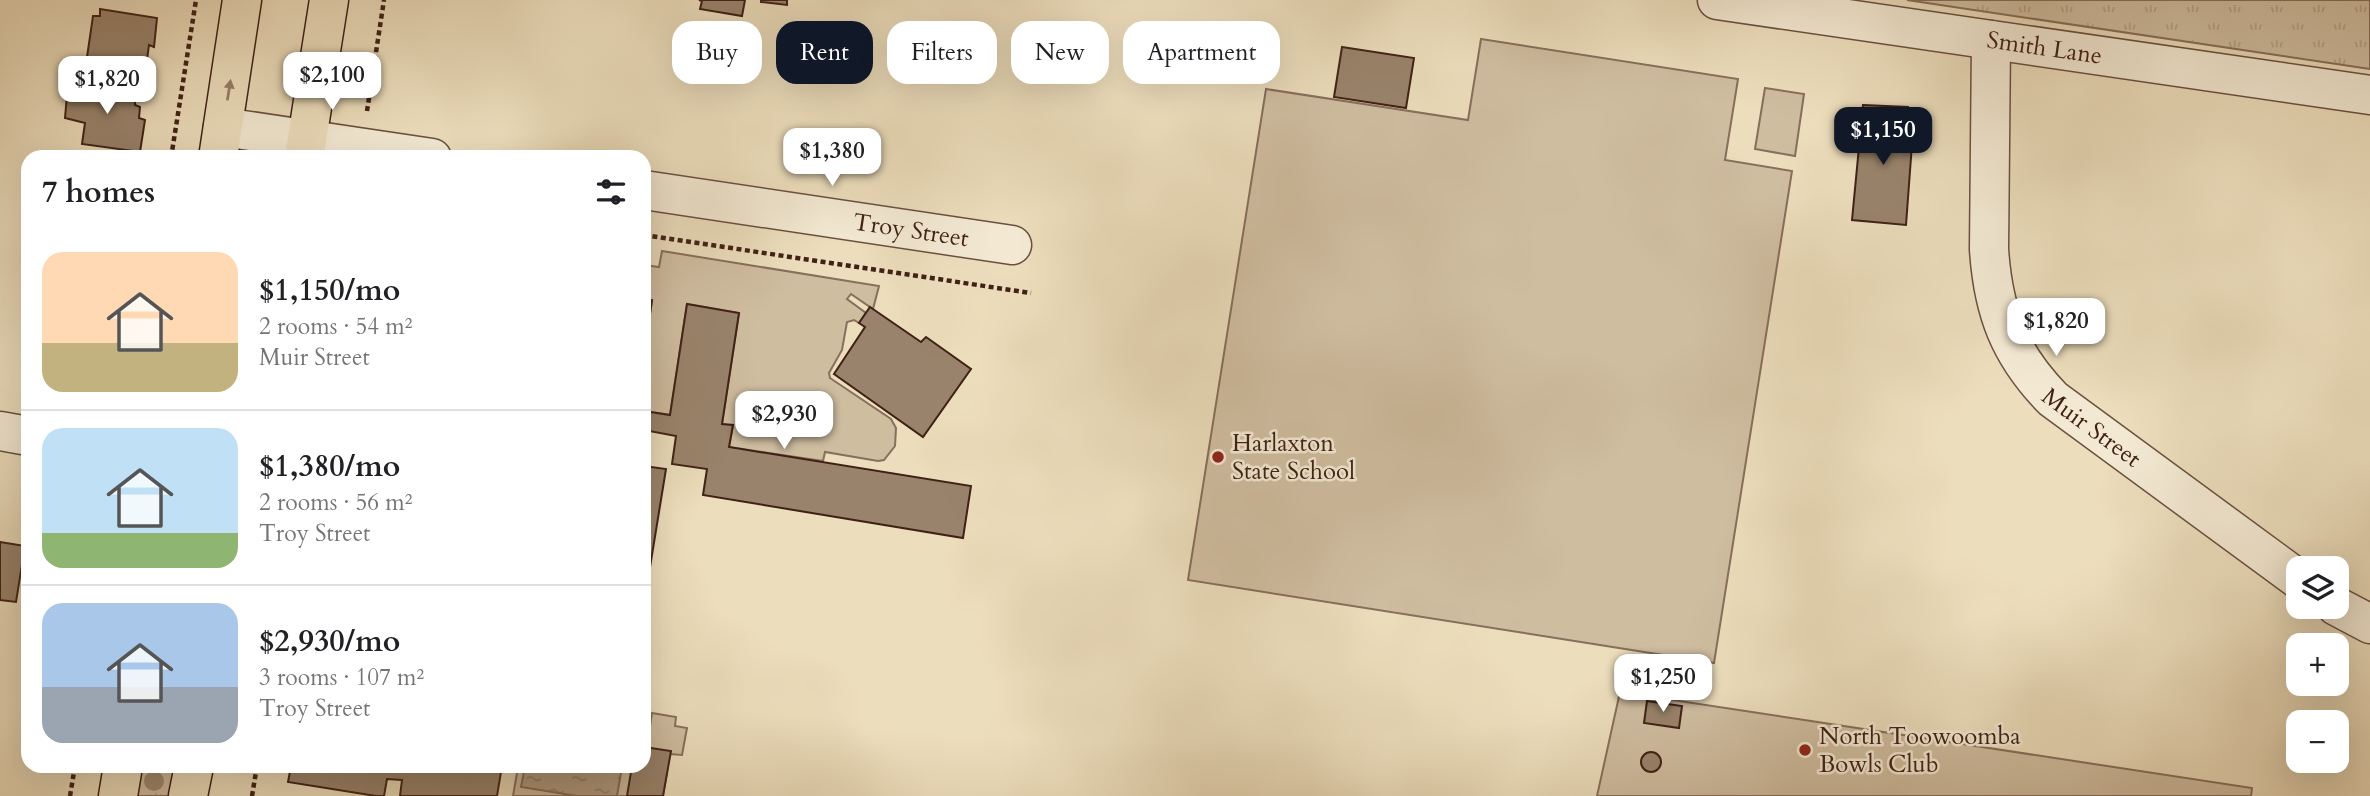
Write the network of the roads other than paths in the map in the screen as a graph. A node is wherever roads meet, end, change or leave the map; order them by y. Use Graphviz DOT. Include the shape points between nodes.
graph roads {
  1 [pos="242,0"];
  2 [pos="329,0"];
  3 [pos="1717,0"];
  4 [pos="1991,40"];
  5 [pos="2370,95"];
  6 [pos="220,142"];
  7 [pos="306,148"];
  8 [pos="382,150"];
  9 [pos="651,191"];
  10 [pos="1012,245"];
  11 [pos="0,432"];
  12 [pos="21,435"];
  13 [pos="2286,570"];
  14 [pos="2349,613"];
  15 [pos="2370,624"];
  16 [pos="122,773"];
  17 [pos="193,773"];
  18 [pos="118,796"];
  19 [pos="188,796"];
  6 -- 1 [label="highway, one-way"];
  2 -- 7 [label="highway"];
  3 -- 4 [label="street, Smith Lane"];
  4 -- 5 [label="street, Smith Lane"];
  4 -- 13 [label="street, Muir Street" via="1989,249 1991,280 2009,339 2053,399"];
  6 -- 7 [label="street"];
  7 -- 8 [label="street"];
  9 -- 10 [label="street, Troy Street"];
  11 -- 12 [label="street"];
  14 -- 15 [label="street"];
  16 -- 18 [label="highway"];
  17 -- 19 [label="highway"];
}
